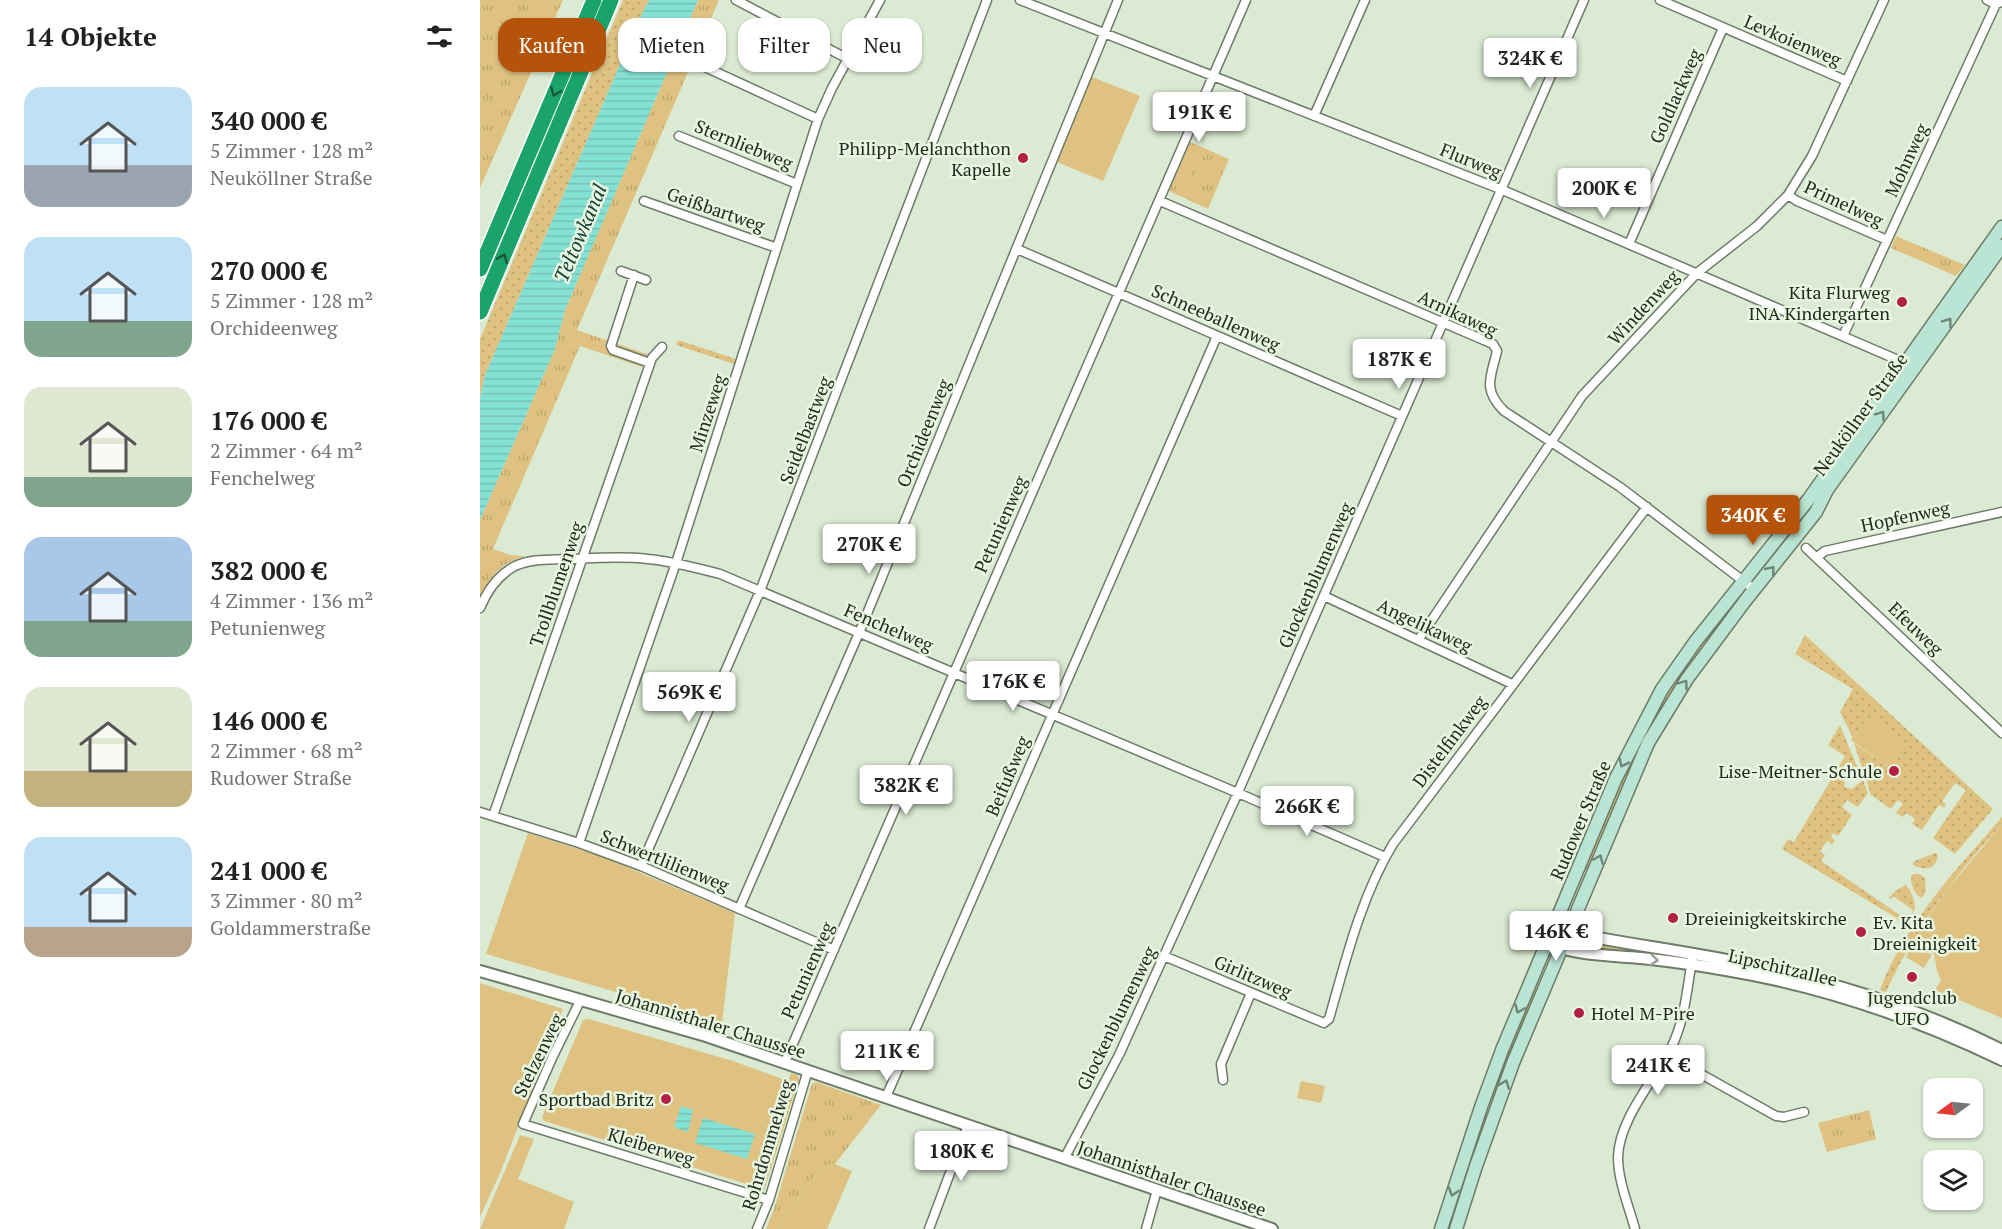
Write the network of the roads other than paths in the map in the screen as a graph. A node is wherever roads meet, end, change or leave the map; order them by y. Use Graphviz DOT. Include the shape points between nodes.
graph roads {
  1 [pos="594,0"];
  2 [pos="611,0"];
  3 [pos="736,0"];
  4 [pos="880,0"];
  5 [pos="987,0"];
  6 [pos="1020,0"];
  7 [pos="1118,0"];
  8 [pos="1246,0"];
  9 [pos="1365,0"];
  10 [pos="1584,0"];
  11 [pos="1660,0"];
  12 [pos="1884,0"];
  13 [pos="1995,2"];
  14 [pos="870,18"];
  15 [pos="1723,28"];
  16 [pos="1104,34"];
  17 [pos="842,55"];
  18 [pos="842,70"];
  19 [pos="716,72"];
  20 [pos="1213,76"];
  21 [pos="1847,81"];
  22 [pos="1314,116"];
  23 [pos="818,119"];
  24 [pos="679,136"];
  25 [pos="797,184"];
  26 [pos="1501,190"];
  27 [pos="1788,195"];
  28 [pos="644,201"];
  29 [pos="1160,201"];
  30 [pos="2002,227"];
  31 [pos="1887,240"];
  32 [pos="1629,244"];
  33 [pos="2002,246"];
  34 [pos="777,248"];
  35 [pos="1017,249"];
  36 [pos="480,269"];
  37 [pos="621,271"];
  38 [pos="1697,273"];
  39 [pos="633,275"];
  40 [pos="646,280"];
  41 [pos="1120,293"];
  42 [pos="480,312"];
  43 [pos="1442,323"];
  44 [pos="1217,336"];
  45 [pos="1843,336"];
  46 [pos="662,347"];
  47 [pos="650,363"];
  48 [pos="1909,367"];
  49 [pos="1402,416"];
  50 [pos="1552,442"];
  51 [pos="1647,507"];
  52 [pos="2002,512"];
  53 [pos="1785,530"];
  54 [pos="1796,539"];
  55 [pos="1806,548"];
  56 [pos="1817,557"];
  57 [pos="582,558"];
  58 [pos="676,563"];
  59 [pos="1743,581"];
  60 [pos="1755,590"];
  61 [pos="760,591"];
  62 [pos="1324,596"];
  63 [pos="1745,601"];
  64 [pos="480,608"];
  65 [pos="859,633"];
  66 [pos="1419,639"];
  67 [pos="953,673"];
  68 [pos="1512,684"];
  69 [pos="1052,715"];
  70 [pos="2002,733"];
  71 [pos="1636,736"];
  72 [pos="1648,743"];
  73 [pos="1238,793"];
  74 [pos="480,812"];
  75 [pos="493,816"];
  76 [pos="579,843"];
  77 [pos="1385,857"];
  78 [pos="641,866"];
  79 [pos="1577,873"];
  80 [pos="1591,879"];
  81 [pos="739,909"];
  82 [pos="1553,929"];
  83 [pos="1568,932"];
  84 [pos="1547,943"];
  85 [pos="1561,948"];
  86 [pos="834,950"];
  87 [pos="1164,956"];
  88 [pos="1692,959"];
  89 [pos="480,971"];
  90 [pos="1531,981"];
  91 [pos="1545,986"];
  92 [pos="1251,993"];
  93 [pos="581,999"];
  94 [pos="1916,1018"];
  95 [pos="1328,1020"];
  96 [pos="2002,1050"];
  97 [pos="1667,1055"];
  98 [pos="2002,1060"];
  99 [pos="785,1062"];
  100 [pos="808,1070"];
  101 [pos="1223,1080"];
  102 [pos="886,1097"];
  103 [pos="1479,1112"];
  104 [pos="1804,1112"];
  105 [pos="1494,1117"];
  106 [pos="523,1124"];
  107 [pos="968,1125"];
  108 [pos="1064,1159"];
  109 [pos="1157,1190"];
  110 [pos="769,1200"];
  111 [pos="757,1229"];
  112 [pos="930,1229"];
  113 [pos="1146,1229"];
  114 [pos="1272,1229"];
  115 [pos="1441,1229"];
  116 [pos="1456,1229"];
  117 [pos="1635,1229"];
  1 -- 36 [label="highway, one-way"];
  42 -- 2 [label="highway, one-way"];
  3 -- 17 [label="street"];
  4 -- 14 [label="street, Minzeweg"];
  5 -- 61 [label="street, Seidelbastweg"];
  6 -- 16 [label="street, Flurweg"];
  7 -- 16 [label="street, Orchideenweg"];
  8 -- 20 [label="street, Petunienweg"];
  9 -- 22 [label="street"];
  10 -- 26 [label="street, Glockenblumenweg"];
  11 -- 15 [label="street, Levkoienweg"];
  12 -- 21 [label="street, Windenweg"];
  13 -- 31 [label="street, Mohnweg"];
  15 -- 21 [label="street, Levkoienweg"];
  15 -- 32 [label="street, Goldlackweg"];
  16 -- 20 [label="street, Flurweg"];
  16 -- 35 [label="street, Orchideenweg"];
  18 -- 23 [label="street, Minzeweg"];
  19 -- 23 [label="street"];
  20 -- 22 [label="street, Flurweg"];
  20 -- 29 [label="street, Petunienweg"];
  21 -- 27 [label="street, Windenweg" via="1812,156"];
  22 -- 26 [label="street, Flurweg"];
  23 -- 25 [label="street, Minzeweg"];
  24 -- 25 [label="street, Sternliebweg"];
  25 -- 34 [label="street, Minzeweg"];
  26 -- 32 [label="street, Flurweg"];
  26 -- 43 [label="street, Glockenblumenweg"];
  27 -- 31 [label="street, Primelweg"];
  27 -- 38 [label="street, Windenweg" via="1757,226"];
  28 -- 34 [label="street, Geißbartweg"];
  29 -- 41 [label="street, Petunienweg"];
  29 -- 43 [label="street, Arnikaweg"];
  30 -- 48 [label="main road, Neuköllner Straße"];
  31 -- 45 [label="street, Mohnweg"];
  32 -- 38 [label="street, Flurweg"];
  48 -- 33 [label="main road, Neuköllner Straße, one-way"];
  34 -- 58 [label="street, Minzeweg"];
  35 -- 41 [label="street, Schneeballenweg"];
  35 -- 65 [label="street, Orchideenweg"];
  37 -- 39 [label="street"];
  38 -- 45 [label="street, Flurweg"];
  38 -- 50 [label="street, Windenweg" via="1582,396"];
  39 -- 40 [label="street"];
  39 -- 47 [label="street" via="611,346"];
  41 -- 44 [label="street, Schneeballenweg"];
  41 -- 67 [label="street, Petunienweg"];
  43 -- 49 [label="street, Glockenblumenweg"];
  43 -- 50 [label="street, Arnikaweg" via="1495,346 1489,378 1495,401"];
  44 -- 49 [label="street, Schneeballenweg"];
  44 -- 69 [label="street, Beifußweg"];
  45 -- 48 [label="street, Flurweg"];
  46 -- 47 [label="street, Trollblumenweg"];
  47 -- 57 [label="street, Trollblumenweg"];
  48 -- 53 [label="main road, Neuköllner Straße"];
  54 -- 48 [label="main road, Neuköllner Straße, one-way"];
  49 -- 62 [label="street, Glockenblumenweg"];
  50 -- 51 [label="street, Arnikaweg"];
  50 -- 66 [label="street, Windenweg"];
  51 -- 59 [label="street, Arnikaweg"];
  51 -- 68 [label="street, Distelfinkweg"];
  52 -- 56 [label="street, Hopfenweg" via="1825,551"];
  53 -- 54 [label="street"];
  53 -- 59 [label="main road, Neuköllner Straße"];
  60 -- 54 [label="main road, Neuköllner Straße, one-way"];
  55 -- 56 [label="street, Efeuweg"];
  56 -- 70 [label="street, Efeuweg"];
  57 -- 58 [label="street, Fenchelweg" via="639,558"];
  57 -- 64 [label="street, Fenchelweg" via="530,561 515,566 489,590"];
  57 -- 75 [label="street, Trollblumenweg"];
  58 -- 61 [label="street, Fenchelweg" via="720,574"];
  58 -- 76 [label="street, Minzeweg"];
  59 -- 60 [label="street, Arnikaweg"];
  59 -- 71 [label="main road, Rudower Straße" via="1677,666"];
  60 -- 63 [label="main road, Neuköllner Straße"];
  61 -- 65 [label="street, Fenchelweg"];
  61 -- 78 [label="street, Seidelbastweg"];
  62 -- 66 [label="street, Angelikaweg"];
  62 -- 73 [label="street, Glockenblumenweg"];
  72 -- 63 [label="main road, Rudower Straße, one-way" via="1687,680"];
  65 -- 67 [label="street, Fenchelweg"];
  65 -- 81 [label="street, Orchideenweg"];
  66 -- 68 [label="street, Angelikaweg"];
  67 -- 69 [label="street, Fenchelweg"];
  67 -- 86 [label="street, Petunienweg"];
  68 -- 77 [label="street, Distelfinkweg"];
  69 -- 73 [label="street, Fenchelweg"];
  69 -- 102 [label="street, Beifußweg"];
  71 -- 72 [label="main road"];
  71 -- 79 [label="main road, Rudower Straße, one-way"];
  80 -- 72 [label="main road, Rudower Straße, one-way"];
  73 -- 77 [label="street, Fenchelweg"];
  73 -- 87 [label="street, Glockenblumenweg"];
  74 -- 75 [label="street, Schwertlilienweg"];
  75 -- 76 [label="street, Schwertlilienweg"];
  76 -- 78 [label="street, Schwertlilienweg"];
  77 -- 95 [label="street, Distelfinkweg" via="1361,912"];
  78 -- 81 [label="street, Schwertlilienweg"];
  79 -- 80 [label="main road"];
  79 -- 82 [label="main road, Rudower Straße"];
  80 -- 83 [label="main road, Rudower Straße"];
  81 -- 86 [label="street, Schwertlilienweg"];
  82 -- 83 [label="street, Lipschitzallee"];
  82 -- 84 [label="main road, Rudower Straße"];
  83 -- 85 [label="main road, Rudower Straße"];
  83 -- 88 [label="street, Lipschitzallee"];
  84 -- 85 [label="street, Lipschitzallee"];
  84 -- 90 [label="main road, Rudower Straße"];
  85 -- 88 [label="street, Lipschitzallee, one-way" via="1576,953"];
  85 -- 91 [label="main road, Rudower Straße"];
  86 -- 99 [label="street, Petunienweg"];
  87 -- 92 [label="street, Girlitzweg"];
  87 -- 108 [label="street, Glockenblumenweg" via="1119,1055"];
  88 -- 94 [label="street, Lipschitzallee" via="1872,1002"];
  88 -- 97 [label="street" via="1681,1021"];
  89 -- 93 [label="street, Johannisthaler Chaussee"];
  90 -- 91 [label="main road"];
  90 -- 103 [label="main road, Rudower Straße, one-way"];
  105 -- 91 [label="main road, Rudower Straße, one-way"];
  92 -- 95 [label="street, Girlitzweg" via="1324,1023"];
  92 -- 101 [label="street" via="1221,1064"];
  93 -- 99 [label="street, Johannisthaler Chaussee"];
  93 -- 106 [label="street, Stelzenweg"];
  94 -- 96 [label="street, Lipschitzallee"];
  94 -- 98 [label="street, Lipschitzallee"];
  97 -- 104 [label="street" via="1776,1116"];
  97 -- 117 [label="street" via="1620,1141 1620,1173"];
  99 -- 100 [label="street, Johannisthaler Chaussee"];
  100 -- 102 [label="street, Johannisthaler Chaussee"];
  100 -- 110 [label="street, Rohrdommelweg"];
  102 -- 107 [label="street, Johannisthaler Chaussee"];
  103 -- 105 [label="main road"];
  103 -- 115 [label="main road, Rudower Straße, one-way"];
  105 -- 116 [label="main road, Rudower Straße"];
  106 -- 110 [label="street, Kleiberweg"];
  107 -- 108 [label="street, Johannisthaler Chaussee"];
  107 -- 112 [label="street"];
  108 -- 109 [label="street, Johannisthaler Chaussee"];
  109 -- 113 [label="street"];
  109 -- 114 [label="street, Johannisthaler Chaussee"];
  110 -- 111 [label="street, Rohrdommelweg"];
}
